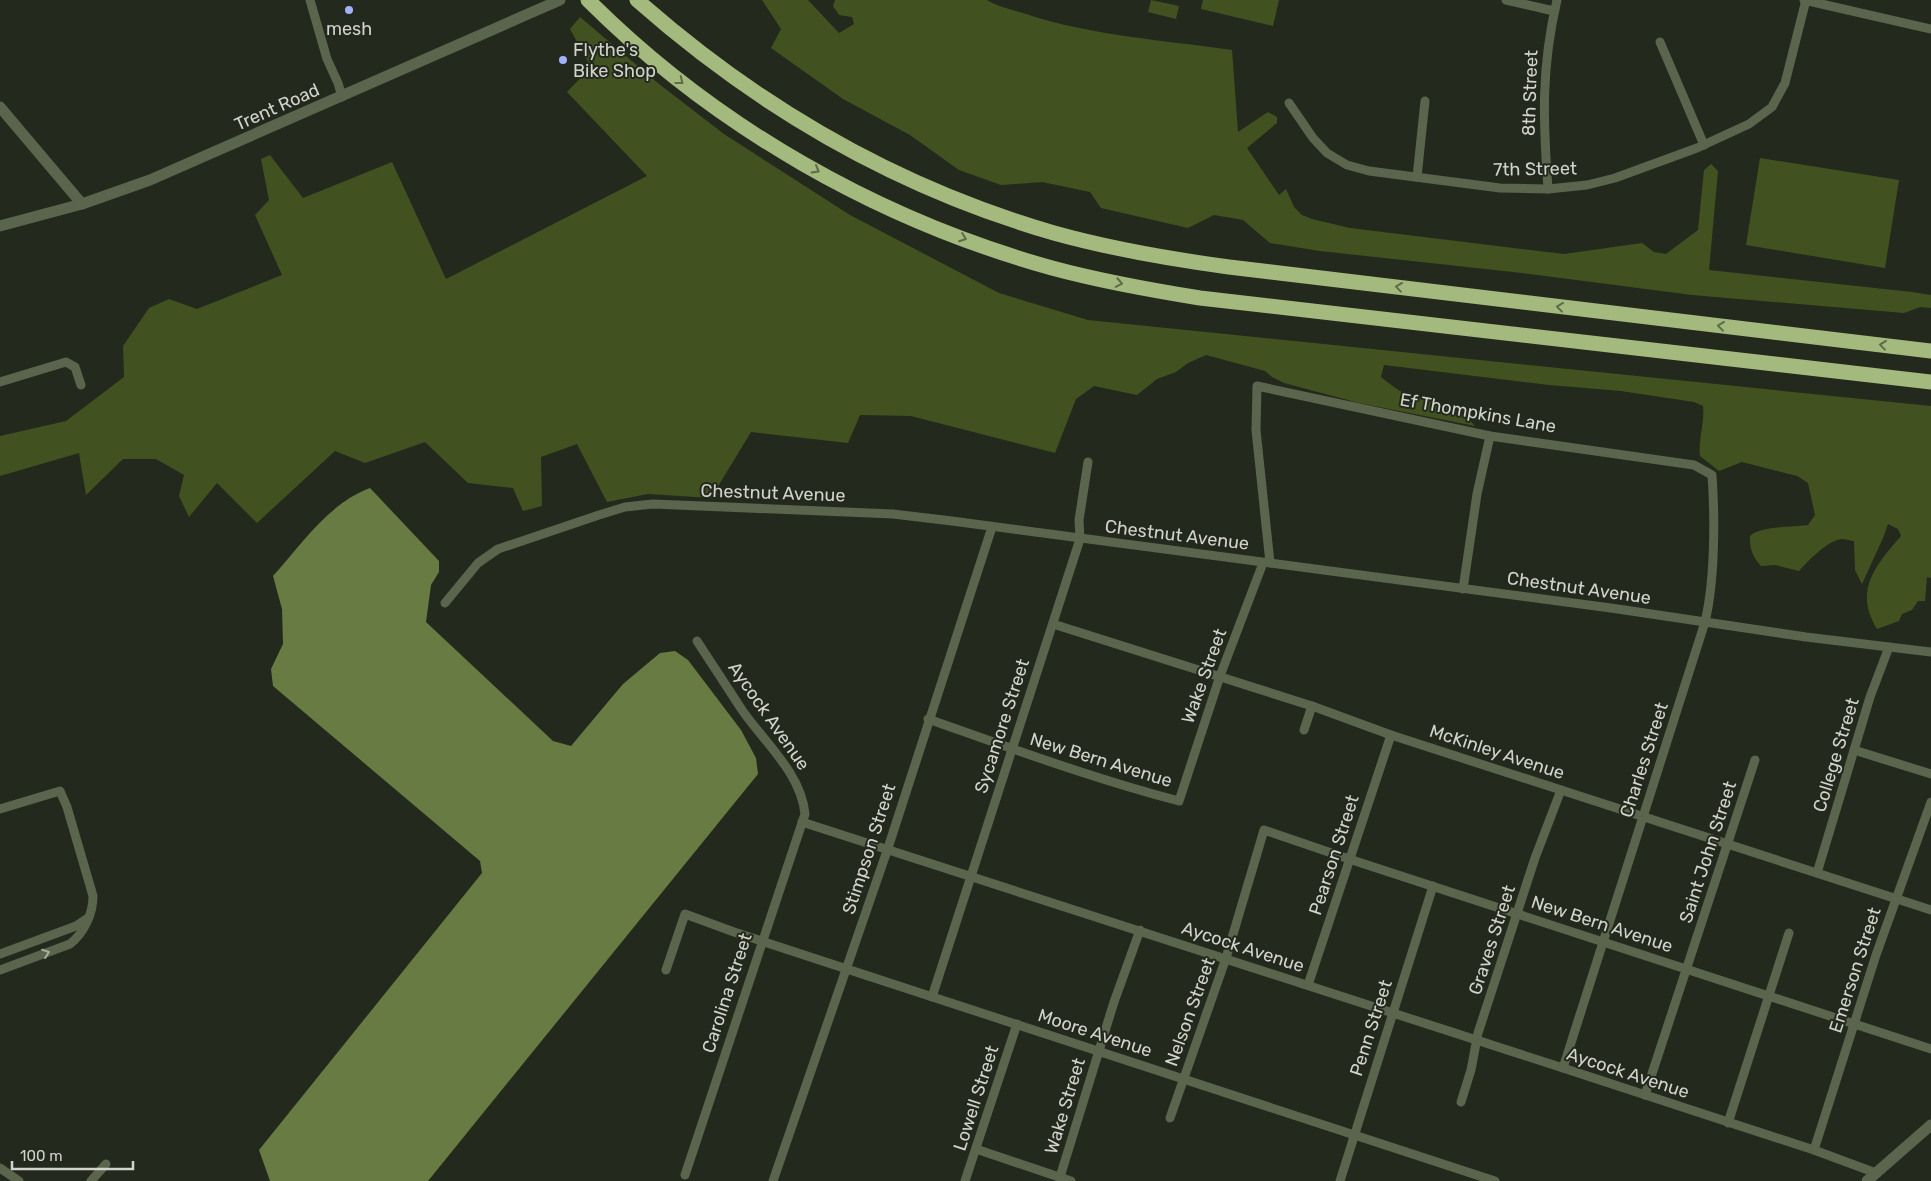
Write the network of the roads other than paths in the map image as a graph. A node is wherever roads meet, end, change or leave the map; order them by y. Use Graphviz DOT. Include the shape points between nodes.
graph roads {
  1 [pos="310,0"];
  2 [pos="560,0"];
  3 [pos="588,0"];
  4 [pos="637,0"];
  5 [pos="1506,0"];
  6 [pos="1557,0"];
  7 [pos="1805,0"];
  8 [pos="1554,11"];
  9 [pos="1931,29"];
  10 [pos="1660,42"];
  11 [pos="342,97"];
  12 [pos="1424,101"];
  13 [pos="1289,103"];
  14 [pos="0,107"];
  15 [pos="1704,145"];
  16 [pos="1417,177"];
  17 [pos="1548,189"];
  18 [pos="82,204"];
  19 [pos="0,226"];
  20 [pos="1931,351"];
  21 [pos="0,382"];
  22 [pos="1931,382"];
  23 [pos="81,385"];
  24 [pos="1257,386"];
  25 [pos="1490,436"];
  26 [pos="1088,462"];
  27 [pos="1694,465"];
  28 [pos="992,527"];
  29 [pos="1080,539"];
  30 [pos="1267,563"];
  31 [pos="1463,589"];
  32 [pos="445,603"];
  33 [pos="1705,622"];
  34 [pos="1052,624"];
  35 [pos="697,642"];
  36 [pos="1889,647"];
  37 [pos="1931,652"];
  38 [pos="1220,676"];
  39 [pos="1312,706"];
  40 [pos="928,719"];
  41 [pos="1304,730"];
  42 [pos="1391,735"];
  43 [pos="1012,750"];
  44 [pos="1854,750"];
  45 [pos="1755,760"];
  46 [pos="1931,774"];
  47 [pos="1561,790"];
  48 [pos="1179,801"];
  49 [pos="1931,802"];
  50 [pos="0,809"];
  51 [pos="1643,817"];
  52 [pos="802,822"];
  53 [pos="1264,830"];
  54 [pos="1727,844"];
  55 [pos="888,848"];
  56 [pos="1349,859"];
  57 [pos="1817,873"];
  58 [pos="971,876"];
  59 [pos="1433,886"];
  60 [pos="1896,899"];
  61 [pos="1931,910"];
  62 [pos="1517,913"];
  63 [pos="88,918"];
  64 [pos="1140,930"];
  65 [pos="1789,933"];
  66 [pos="762,941"];
  67 [pos="1602,942"];
  68 [pos="0,954"];
  69 [pos="1226,958"];
  70 [pos="847,969"];
  71 [pos="1687,969"];
  72 [pos="0,970"];
  73 [pos="666,970"];
  74 [pos="1308,985"];
  75 [pos="1768,995"];
  76 [pos="932,997"];
  77 [pos="1393,1012"];
  78 [pos="1017,1024"];
  79 [pos="1854,1024"];
  80 [pos="1476,1040"];
  81 [pos="1931,1049"];
  82 [pos="1100,1051"];
  83 [pos="1563,1068"];
  84 [pos="1183,1078"];
  85 [pos="1645,1095"];
  86 [pos="1461,1102"];
  87 [pos="1170,1118"];
  88 [pos="1728,1122"];
  89 [pos="1931,1125"];
  90 [pos="1354,1134"];
  91 [pos="976,1149"];
  92 [pos="1814,1150"];
  93 [pos="106,1164"];
  94 [pos="0,1168"];
  95 [pos="1876,1173"];
  96 [pos="685,1175"];
  97 [pos="1060,1177"];
  98 [pos="19,1181"];
  99 [pos="91,1181"];
  100 [pos="773,1181"];
  101 [pos="965,1181"];
  102 [pos="1071,1181"];
  103 [pos="1340,1181"];
  104 [pos="1495,1181"];
  105 [pos="1867,1181"];
  1 -- 11 [label="street" via="326,59"];
  2 -- 11 [label="street, Trent Road"];
  3 -- 22 [label="highway, one-way" via="649,56 717,109 818,172 941,230 1051,268 1200,298"];
  20 -- 4 [label="highway, one-way" via="1229,267 1142,254 1054,233 930,189 849,150 780,109 700,54"];
  5 -- 8 [label="street"];
  6 -- 8 [label="street, 8th Street"];
  7 -- 9 [label="street"];
  7 -- 15 [label="street, 7th Street" via="1785,83 1772,107 1749,124"];
  8 -- 17 [label="street, 8th Street" via="1543,94"];
  10 -- 15 [label="street"];
  11 -- 18 [label="street, Trent Road" via="150,180"];
  12 -- 16 [label="street"];
  13 -- 16 [label="street, 7th Street" via="1313,138 1328,153 1347,164 1369,172"];
  14 -- 18 [label="street"];
  15 -- 17 [label="street, 7th Street" via="1615,178"];
  16 -- 17 [label="street, 7th Street" via="1500,188"];
  18 -- 19 [label="street, Trent Road"];
  21 -- 23 [label="street" via="66,362 75,368"];
  24 -- 25 [label="street, Ef Thompkins Lane"];
  24 -- 30 [label="street, Wake Street" via="1256,430"];
  25 -- 27 [label="street, Ef Thompkins Lane"];
  25 -- 31 [label="street" via="1477,494"];
  26 -- 29 [label="street, Sycamore Street" via="1079,520"];
  27 -- 33 [label="street, Charles Street" via="1712,475 1713,487 1713,554"];
  28 -- 29 [label="street, Chestnut Avenue"];
  28 -- 32 [label="street, Chestnut Avenue" via="893,514 643,505 599,515 498,549 478,563"];
  28 -- 40 [label="street, Stimpson Street"];
  29 -- 30 [label="street, Chestnut Avenue"];
  29 -- 34 [label="street, Sycamore Street"];
  30 -- 31 [label="street, Chestnut Avenue"];
  30 -- 38 [label="street, Wake Street"];
  31 -- 33 [label="street, Chestnut Avenue"];
  33 -- 36 [label="street, Chestnut Avenue"];
  33 -- 51 [label="street, Charles Street"];
  34 -- 38 [label="street, McKinley Avenue"];
  34 -- 43 [label="street, Sycamore Street"];
  35 -- 52 [label="street, Aycock Avenue" via="742,710 791,773 803,800 805,814"];
  36 -- 37 [label="street, Chestnut Avenue"];
  36 -- 44 [label="street, College Street"];
  38 -- 39 [label="street, McKinley Avenue"];
  38 -- 48 [label="street, Wake Street"];
  39 -- 41 [label="street"];
  39 -- 42 [label="street, McKinley Avenue"];
  40 -- 43 [label="street, New Bern Avenue"];
  40 -- 55 [label="street, Stimpson Street"];
  42 -- 47 [label="street, McKinley Avenue"];
  42 -- 56 [label="street, Pearson Street"];
  43 -- 48 [label="street, New Bern Avenue"];
  43 -- 58 [label="street, Sycamore Street"];
  44 -- 46 [label="street"];
  44 -- 57 [label="street, College Street"];
  45 -- 54 [label="street, Saint John Street"];
  47 -- 51 [label="street, McKinley Avenue"];
  47 -- 62 [label="street, Graves Street"];
  49 -- 60 [label="street, Emerson Street"];
  50 -- 63 [label="street" via="60,791 93,896"];
  51 -- 54 [label="street, McKinley Avenue"];
  51 -- 67 [label="street, Charles Street"];
  52 -- 55 [label="street, Aycock Avenue"];
  52 -- 66 [label="street, Carolina Street"];
  53 -- 56 [label="street, New Bern Avenue"];
  53 -- 69 [label="street, Nelson Street"];
  54 -- 57 [label="street, McKinley Avenue"];
  54 -- 71 [label="street, Saint John Street"];
  55 -- 58 [label="street, Aycock Avenue"];
  55 -- 70 [label="street, Stimpson Street"];
  56 -- 59 [label="street, New Bern Avenue"];
  56 -- 74 [label="street, Pearson Street"];
  57 -- 60 [label="street, McKinley Avenue"];
  58 -- 64 [label="street, Aycock Avenue"];
  58 -- 76 [label="street, Sycamore Street"];
  59 -- 62 [label="street, New Bern Avenue"];
  59 -- 77 [label="street, Penn Street"];
  60 -- 61 [label="street, McKinley Avenue"];
  60 -- 79 [label="street, Emerson Street"];
  62 -- 67 [label="street, New Bern Avenue"];
  62 -- 80 [label="street, Graves Street"];
  63 -- 68 [label="street" via="76,926"];
  72 -- 63 [label="street, one-way" via="70,944 78,938"];
  64 -- 69 [label="street, Aycock Avenue"];
  64 -- 82 [label="street, Wake Street"];
  65 -- 75 [label="street"];
  66 -- 70 [label="street, Moore Avenue"];
  66 -- 73 [label="street, Moore Avenue" via="685,914"];
  66 -- 96 [label="street, Carolina Street"];
  67 -- 71 [label="street, New Bern Avenue"];
  67 -- 83 [label="street, Charles Street"];
  69 -- 74 [label="street, Aycock Avenue"];
  69 -- 84 [label="street, Nelson Street"];
  70 -- 76 [label="street, Moore Avenue"];
  70 -- 100 [label="street, Stimpson Street"];
  71 -- 75 [label="street, New Bern Avenue"];
  71 -- 85 [label="street, Saint John Street"];
  74 -- 77 [label="street, Aycock Avenue"];
  75 -- 79 [label="street, New Bern Avenue"];
  75 -- 88 [label="street"];
  76 -- 78 [label="street, Moore Avenue"];
  77 -- 80 [label="street, Aycock Avenue"];
  77 -- 90 [label="street, Penn Street"];
  78 -- 82 [label="street, Moore Avenue"];
  78 -- 91 [label="street, Lowell Street"];
  79 -- 81 [label="street, New Bern Avenue"];
  79 -- 92 [label="street, Emerson Street"];
  80 -- 83 [label="street, Aycock Avenue"];
  80 -- 86 [label="street, Graves Street"];
  82 -- 84 [label="street, Moore Avenue"];
  82 -- 97 [label="street, Wake Street"];
  83 -- 85 [label="street, Aycock Avenue"];
  84 -- 87 [label="street, Nelson Street"];
  84 -- 90 [label="street, Moore Avenue"];
  85 -- 88 [label="street, Aycock Avenue"];
  88 -- 92 [label="street, Aycock Avenue"];
  89 -- 95 [label="street"];
  90 -- 103 [label="street, Penn Street"];
  90 -- 104 [label="street, Moore Avenue"];
  91 -- 97 [label="street"];
  91 -- 101 [label="street, Lowell Street"];
  92 -- 95 [label="street, Aycock Avenue"];
  93 -- 99 [label="street"];
  94 -- 98 [label="street"];
  95 -- 105 [label="street"];
  97 -- 102 [label="street"];
}
